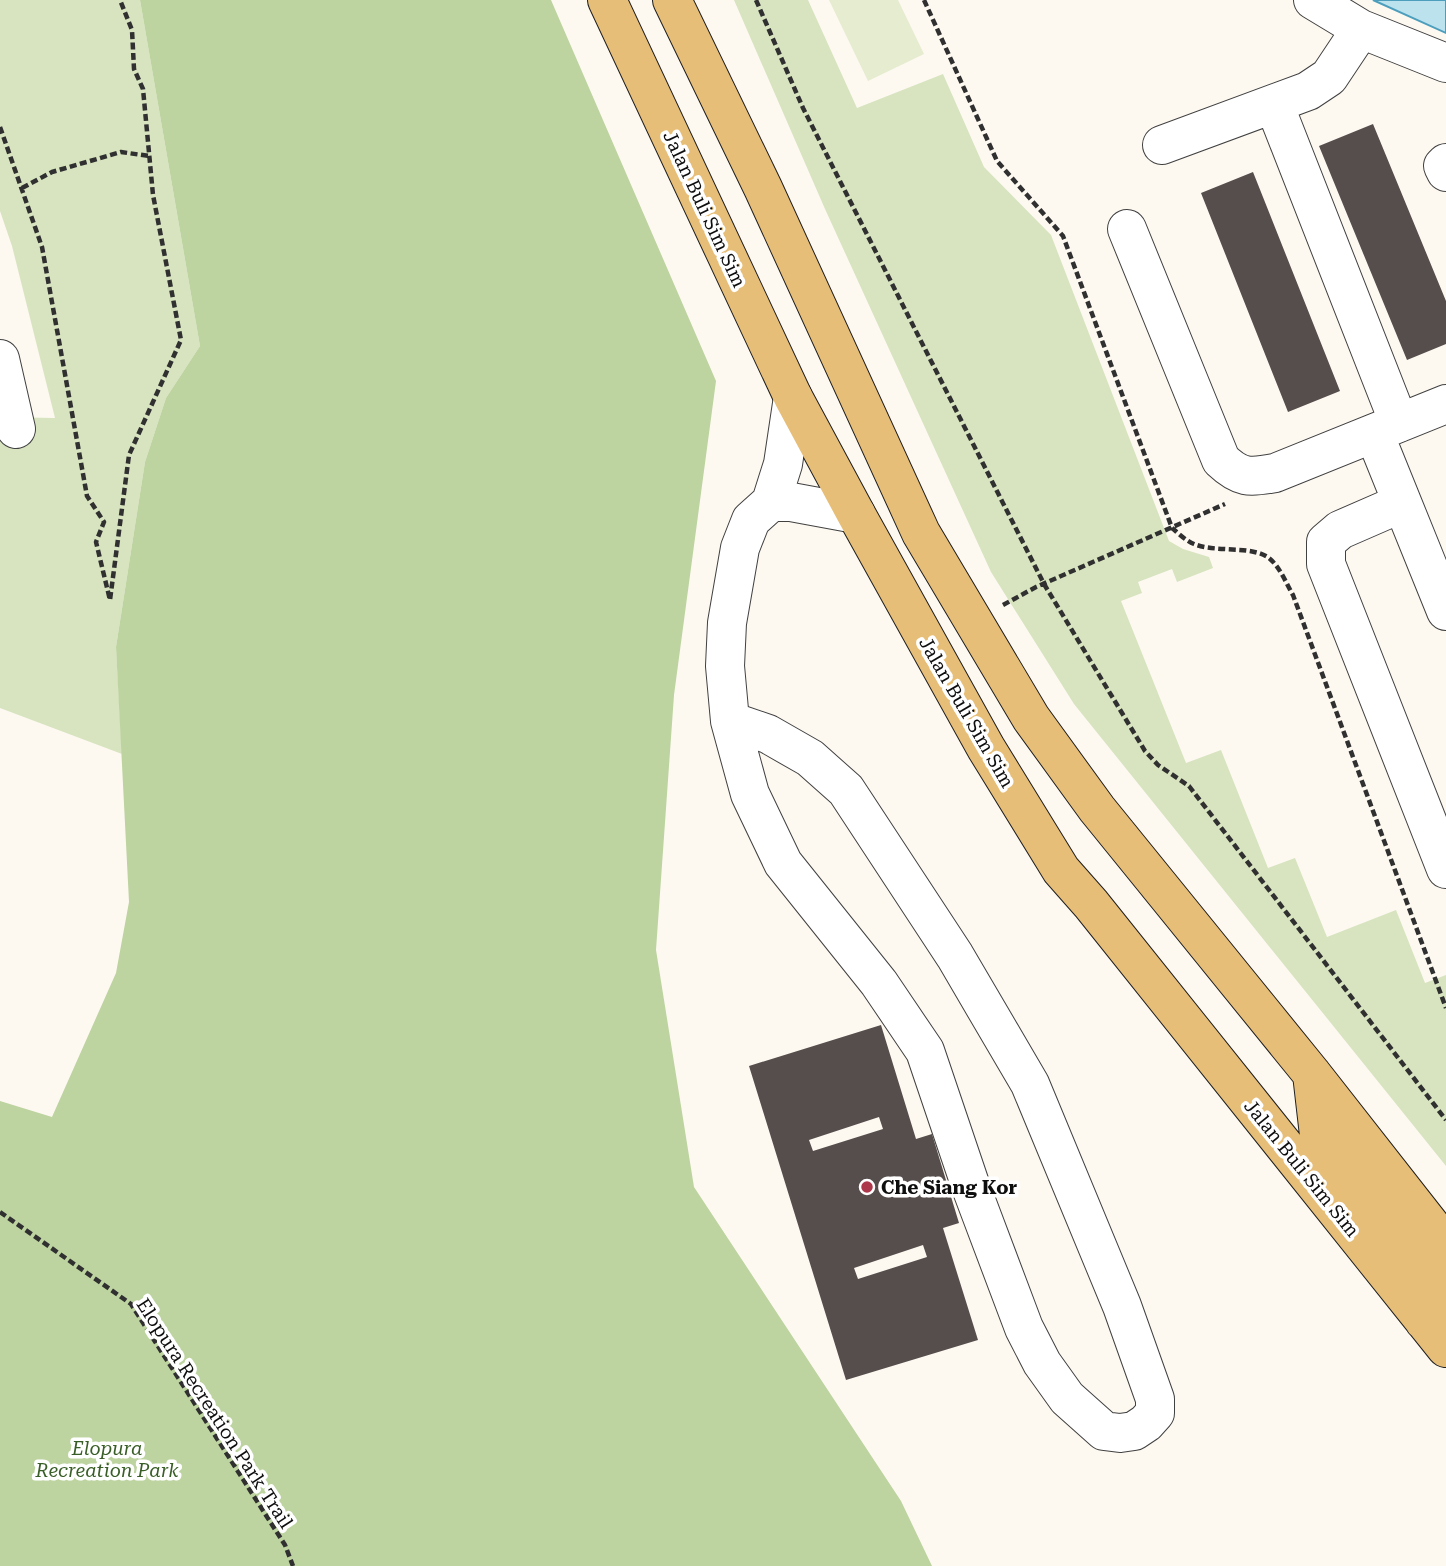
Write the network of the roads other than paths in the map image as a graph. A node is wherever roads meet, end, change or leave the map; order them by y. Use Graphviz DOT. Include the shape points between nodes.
graph roads {
  1 [pos="607,0"];
  2 [pos="672,0"];
  3 [pos="1313,0"];
  4 [pos="1361,29"];
  5 [pos="1446,63"];
  6 [pos="1274,104"];
  7 [pos="1163,145"];
  8 [pos="1446,163"];
  9 [pos="1446,172"];
  10 [pos="1127,229"];
  11 [pos="0,359"];
  12 [pos="793,397"];
  13 [pos="1446,404"];
  14 [pos="1387,428"];
  15 [pos="16,429"];
  16 [pos="771,502"];
  17 [pos="1402,503"];
  18 [pos="856,514"];
  19 [pos="1446,611"];
  20 [pos="730,722"];
  21 [pos="1446,869"];
  22 [pos="1312,1074"];
  23 [pos="1443,1239"];
  24 [pos="1435,1335"];
  1 -- 12 [label="main road, Jalan Buli Sim Sim"];
  2 -- 22 [label="main road" via="921,533 973,624 1031,718 1097,808"];
  3 -- 4 [label="street"];
  4 -- 5 [label="street"];
  4 -- 6 [label="street" via="1329,77"];
  6 -- 7 [label="street"];
  6 -- 14 [label="street"];
  8 -- 9 [label="street"];
  10 -- 14 [label="street" via="1221,460 1235,473 1254,477 1275,473"];
  11 -- 15 [label="street"];
  12 -- 16 [label="street" via="783,464"];
  12 -- 18 [label="main road, Jalan Buli Sim Sim"];
  13 -- 14 [label="street"];
  14 -- 17 [label="street"];
  16 -- 18 [label="street"];
  16 -- 20 [label="street" via="751,520 740,548 727,623"];
  17 -- 19 [label="street"];
  17 -- 21 [label="street" via="1340,530 1326,542 1324,553"];
  18 -- 24 [label="main road, Jalan Buli Sim Sim" via="986,748 1061,870"];
  20 -- 20 [label="street" via="768,734 810,758 846,790 955,956 1030,1084 1122,1306 1155,1399 1155,1413 1134,1432 1104,1432 1067,1398 1042,1363 1014,1303 925,1051 879,983 783,863 750,794"];
  22 -- 23 [label="main road"];
  22 -- 24 [label="main road" via="1323,1142 1435,1279 1440,1292"];
}
